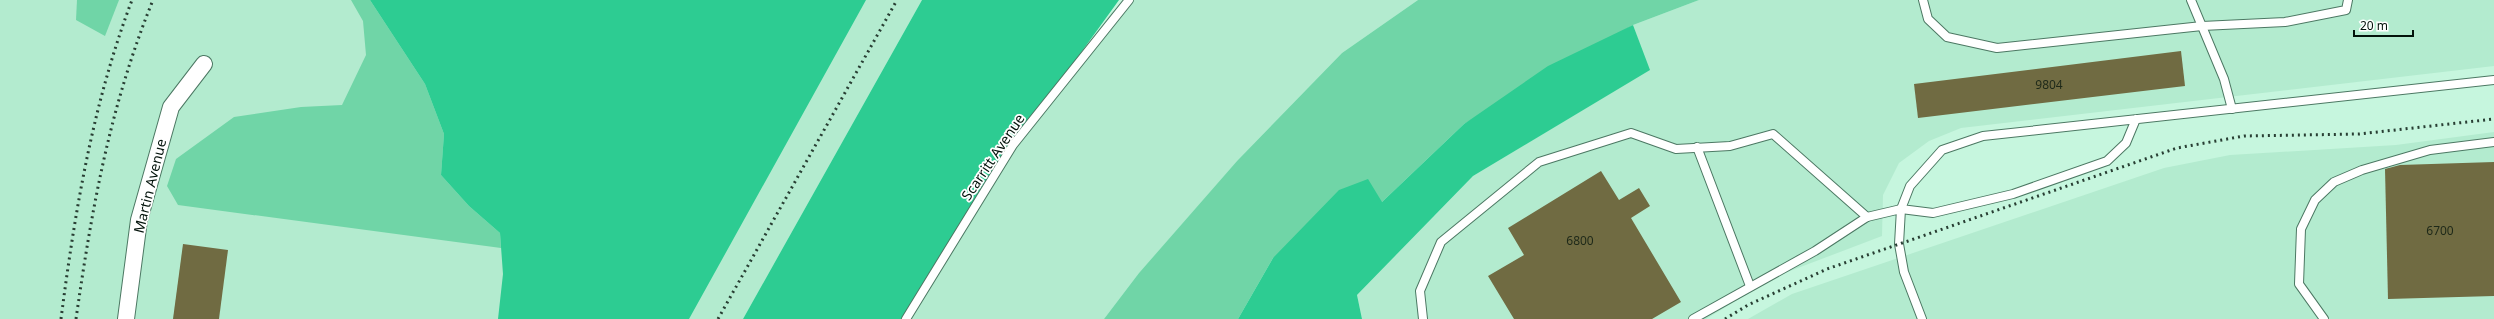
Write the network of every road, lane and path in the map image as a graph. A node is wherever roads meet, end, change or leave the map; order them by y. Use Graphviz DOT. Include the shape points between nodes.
graph roads {
  1 [pos="1128,0"];
  2 [pos="1923,0"];
  3 [pos="2191,0"];
  4 [pos="2348,0"];
  5 [pos="2202,26"];
  6 [pos="204,64"];
  7 [pos="2494,80"];
  8 [pos="2232,109"];
  9 [pos="2136,119"];
  10 [pos="2494,142"];
  11 [pos="1697,147"];
  12 [pos="1901,209"];
  13 [pos="1867,217"];
  14 [pos="1750,286"];
  15 [pos="126,319"];
  16 [pos="906,319"];
  17 [pos="1423,319"];
  18 [pos="1693,319"];
  19 [pos="1922,319"];
  20 [pos="2324,319"];
  1 -- 16 [label="lane, Scarritt Avenue" via="1014,145"];
  2 -- 5 [label="lane" via="1928,19 1947,37 1997,48"];
  3 -- 5 [label="lane"];
  4 -- 5 [label="lane" via="2346,10 2330,15 2285,22"];
  5 -- 8 [label="lane" via="2224,79"];
  6 -- 15 [label="street, Martin Avenue" via="171,107 139,220"];
  7 -- 8 [label="lane"];
  8 -- 9 [label="lane"];
  9 -- 12 [label="lane" via="2126,143 2107,161 2013,194 1933,213"];
  9 -- 12 [label="lane" via="1983,136 1942,150 1910,186"];
  10 -- 20 [label="lane" via="2430,150 2362,170 2334,182 2315,200 2301,229 2300,284"];
  11 -- 13 [label="lane" via="1730,146 1773,134"];
  11 -- 14 [label="lane"];
  11 -- 17 [label="lane" via="1676,149 1631,133 1539,162 1441,242 1420,290"];
  12 -- 13 [label="lane"];
  12 -- 19 [label="lane" via="1899,244 1904,272"];
  13 -- 14 [label="lane" via="1815,251"];
  14 -- 18 [label="lane"];
}
